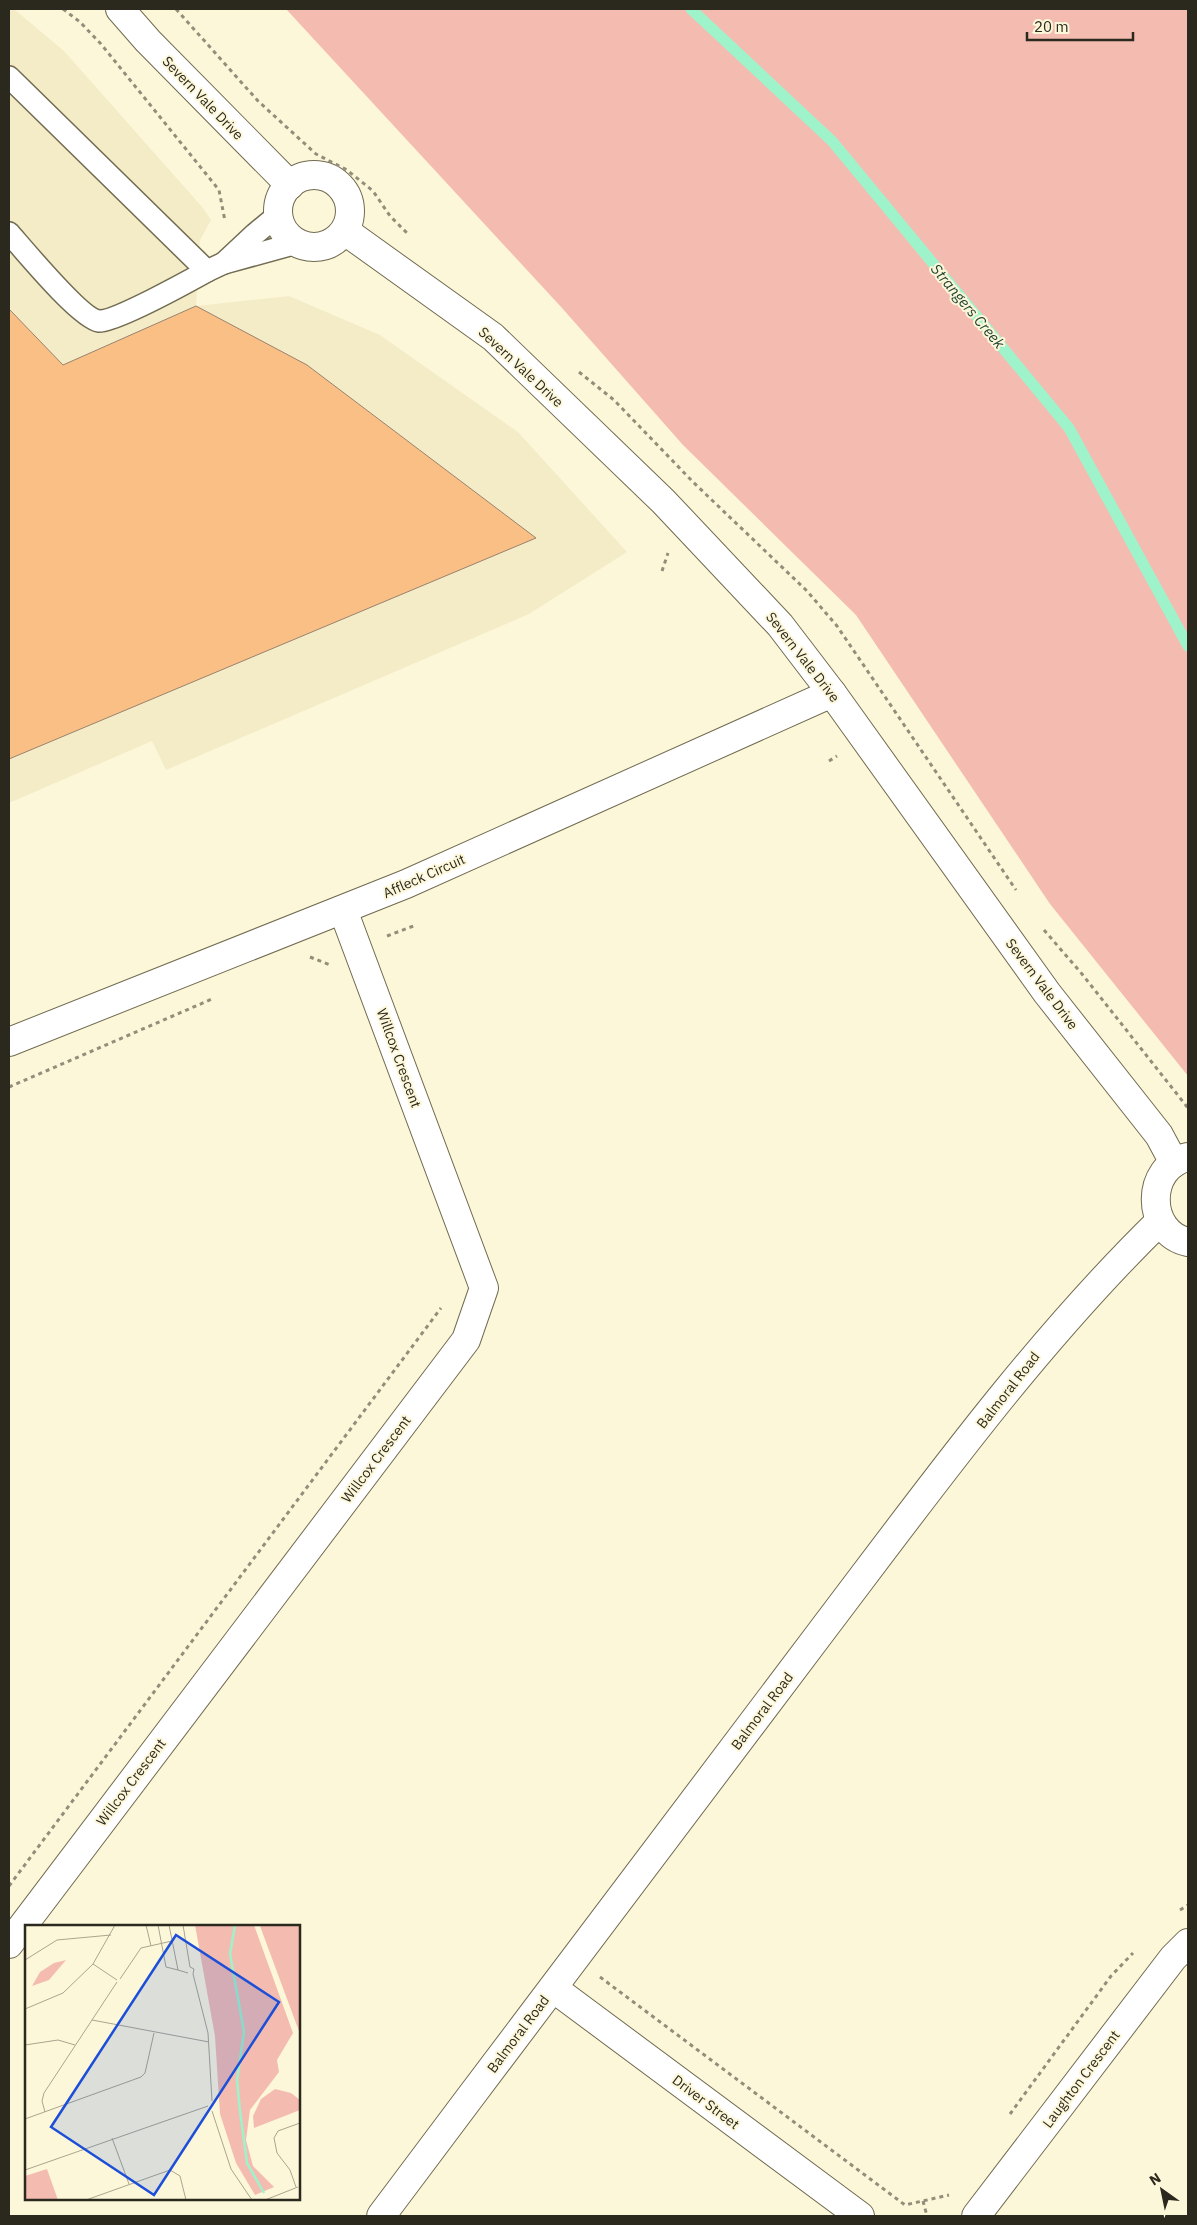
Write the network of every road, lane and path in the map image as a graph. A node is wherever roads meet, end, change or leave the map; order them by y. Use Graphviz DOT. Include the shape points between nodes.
graph roads {
  1 [pos="63,9"];
  2 [pos="120,9"];
  3 [pos="176,9"];
  4 [pos="9,77"];
  5 [pos="290,185"];
  6 [pos="278,215"];
  7 [pos="345,231"];
  8 [pos="9,233"];
  9 [pos="411,236"];
  10 [pos="297,243"];
  11 [pos="216,267"];
  12 [pos="576,369"];
  13 [pos="832,692"];
  14 [pos="1017,890"];
  15 [pos="343,910"];
  16 [pos="1039,923"];
  17 [pos="308,957"];
  18 [pos="335,967"];
  19 [pos="218,996"];
  20 [pos="9,1042"];
  21 [pos="9,1087"];
  22 [pos="1188,1108"];
  23 [pos="1181,1160"];
  24 [pos="1160,1221"];
  25 [pos="1188,1242"];
  26 [pos="446,1301"];
  27 [pos="9,1886"];
  28 [pos="1188,1905"];
  29 [pos="1174,1914"];
  30 [pos="1188,1943"];
  31 [pos="9,1944"];
  32 [pos="1139,1947"];
  33 [pos="574,1958"];
  34 [pos="553,1988"];
  35 [pos="1008,2117"];
  36 [pos="950,2195"];
  37 [pos="923,2201"];
  38 [pos="381,2216"];
  39 [pos="860,2216"];
  40 [pos="927,2216"];
  41 [pos="976,2216"];
  1 -- 11 [label="path" via="101,44 219,190 225,217"];
  2 -- 5 [label="street, Severn Vale Drive"];
  3 -- 9 [label="path" via="258,101 316,154 347,170 373,191 390,216"];
  4 -- 11 [label="lane"];
  5 -- 6 [label="street" via="282,196"];
  5 -- 7 [label="street" via="310,175 333,180 348,197 350,209"];
  6 -- 10 [label="street" via="288,236"];
  6 -- 11 [label="lane"];
  7 -- 10 [label="street" via="329,244 317,248"];
  7 -- 13 [label="street, Severn Vale Drive" via="493,337 663,501 780,625"];
  8 -- 11 [label="lane" via="76,305 97,320 106,321"];
  10 -- 11 [label="lane"];
  12 -- 14 [label="path" via="614,400 807,591 831,619"];
  13 -- 15 [label="street, Affleck Circuit"];
  13 -- 23 [label="street, Severn Vale Drive" via="1047,993"];
  15 -- 20 [label="street, Affleck Circuit"];
  15 -- 31 [label="street, Willcox Crescent" via="484,1288 466,1340"];
  16 -- 22 [label="path"];
  17 -- 18 [label="path"];
  19 -- 21 [label="path"];
  23 -- 24 [label="street" via="1164,1172 1158,1184 1155,1196"];
  24 -- 25 [label="street" via="1170,1233"];
  24 -- 33 [label="street, Balmoral Road" via="1041,1348 912,1512"];
  26 -- 27 [label="path"];
  28 -- 29 [label="path"];
  30 -- 41 [label="street, Laughton Crescent" via="1173,1958"];
  32 -- 35 [label="path" via="1111,1976"];
  33 -- 34 [label="street, Balmoral Road"];
  33 -- 37 [label="path" via="905,2205"];
  34 -- 38 [label="street, Balmoral Road"];
  34 -- 39 [label="street, Driver Street"];
  36 -- 37 [label="path"];
  37 -- 40 [label="path"];
}
